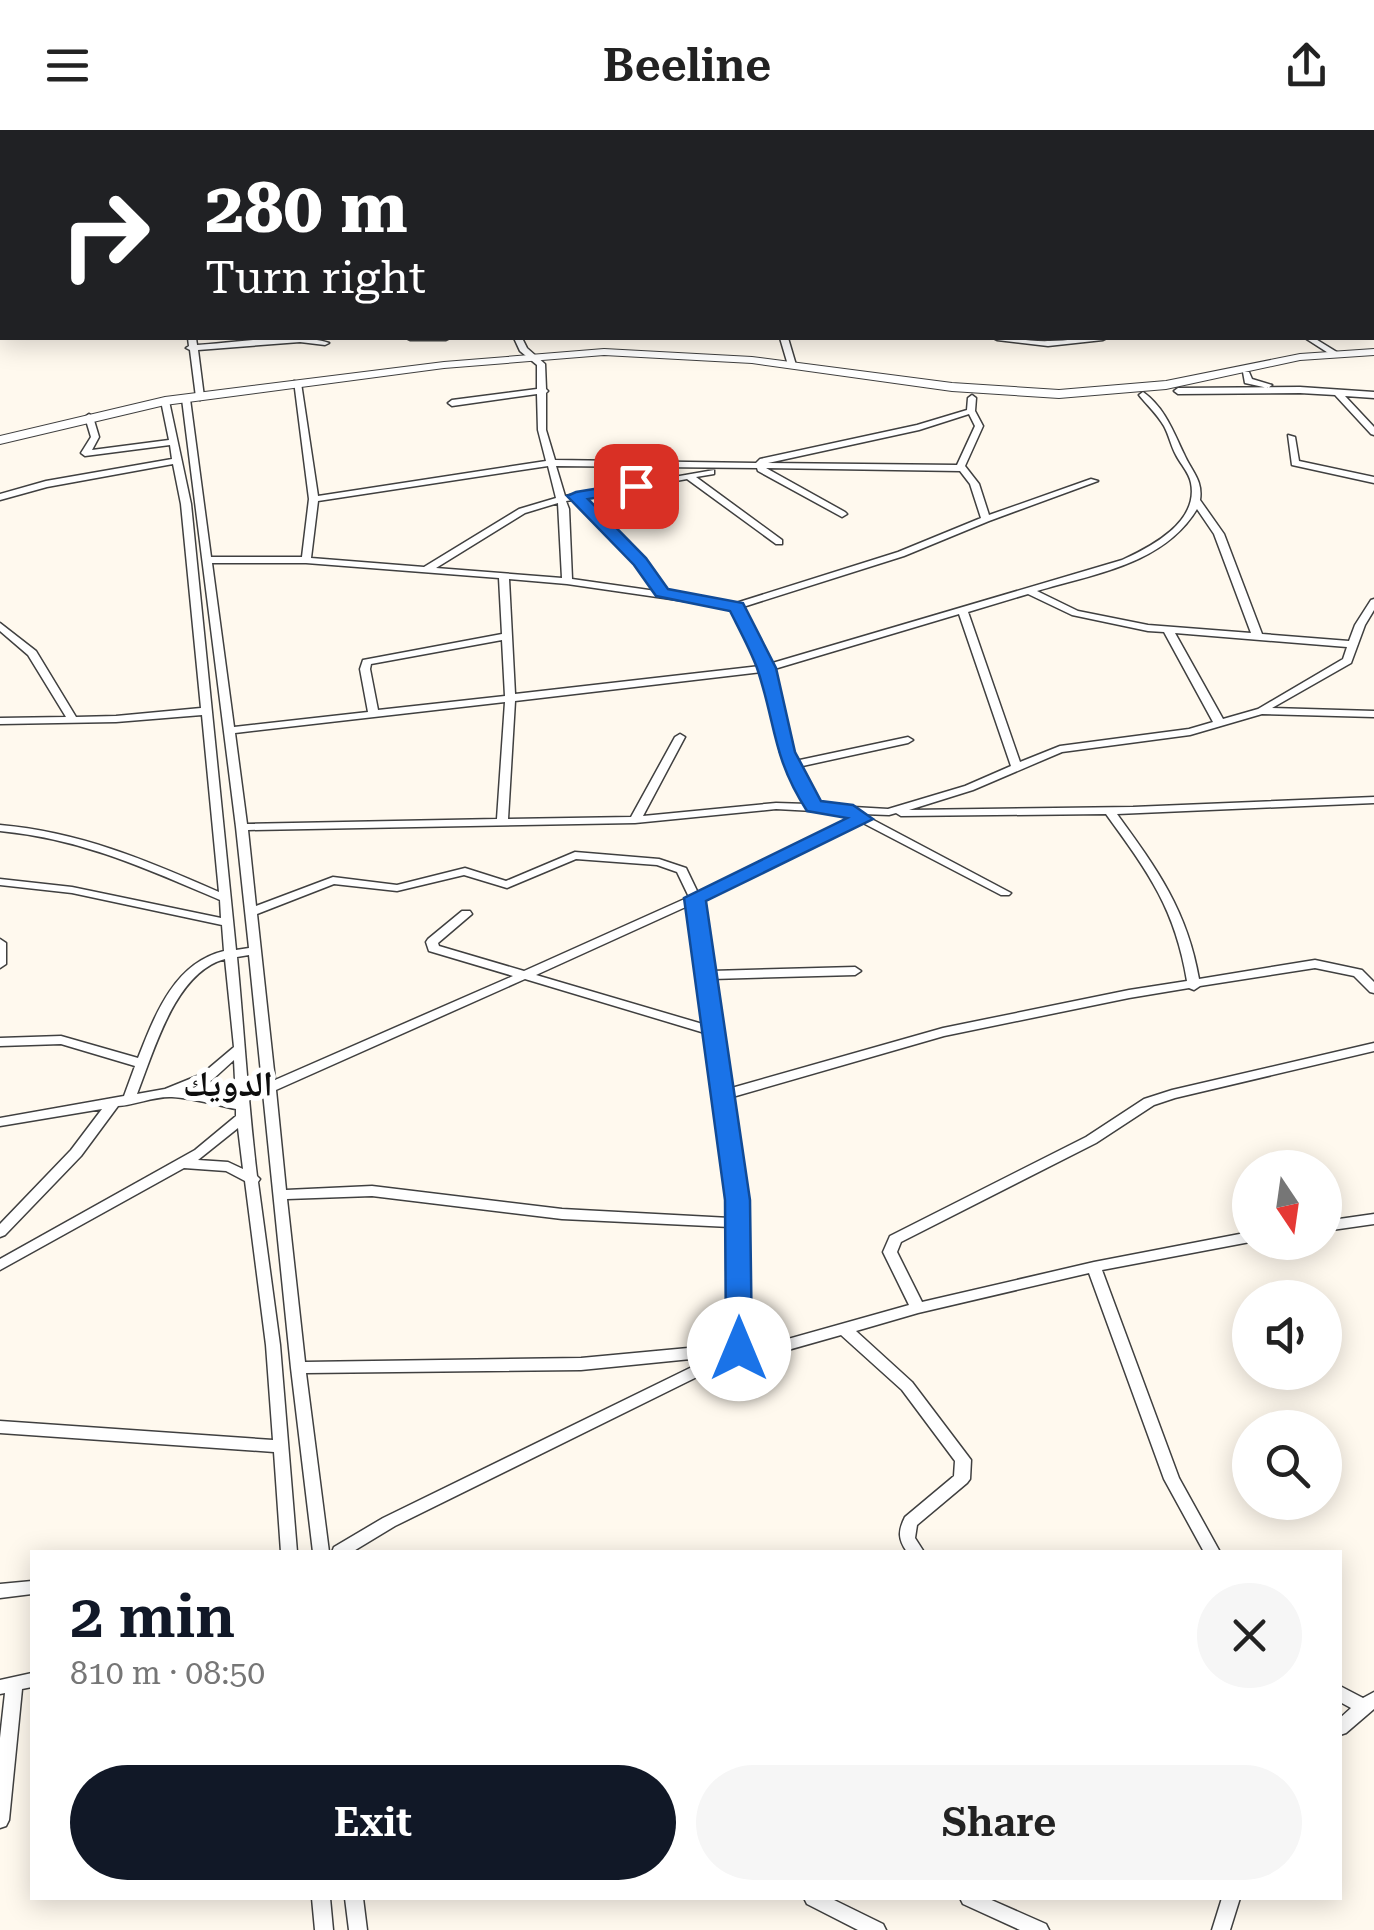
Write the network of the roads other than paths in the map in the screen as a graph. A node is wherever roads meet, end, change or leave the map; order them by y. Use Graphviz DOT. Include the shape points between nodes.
graph roads {
  1 [pos="519,340"];
  2 [pos="586,340"];
  3 [pos="589,340"];
  4 [pos="591,340"];
  5 [pos="785,340"];
  6 [pos="1015,340"];
  7 [pos="1085,340"];
  8 [pos="1312,340"];
  9 [pos="191,343"];
  10 [pos="325,344"];
  11 [pos="647,353"];
  12 [pos="584,354"];
  13 [pos="1336,354"];
  14 [pos="1374,355"];
  15 [pos="552,356"];
  16 [pos="532,357"];
  17 [pos="1274,364"];
  18 [pos="792,365"];
  19 [pos="1246,374"];
  20 [pos="297,383"];
  21 [pos="1178,390"];
  22 [pos="1300,390"];
  23 [pos="544,391"];
  24 [pos="1336,391"];
  25 [pos="1104,395"];
  26 [pos="1143,395"];
  27 [pos="1374,395"];
  28 [pos="193,398"];
  29 [pos="165,401"];
  30 [pos="452,403"];
  31 [pos="972,404"];
  32 [pos="89,417"];
  33 [pos="1374,432"];
  34 [pos="1290,438"];
  35 [pos="172,442"];
  36 [pos="0,443"];
  37 [pos="177,461"];
  38 [pos="550,463"];
  39 [pos="732,467"];
  40 [pos="760,468"];
  41 [pos="962,468"];
  42 [pos="690,477"];
  43 [pos="1374,480"];
  44 [pos="1094,481"];
  45 [pos="576,496"];
  46 [pos="0,498"];
  47 [pos="314,499"];
  48 [pos="562,499"];
  49 [pos="1196,502"];
  50 [pos="842,514"];
  51 [pos="986,518"];
  52 [pos="779,542"];
  53 [pos="210,560"];
  54 [pos="306,560"];
  55 [pos="426,570"];
  56 [pos="504,576"];
  57 [pos="567,581"];
  58 [pos="211,582"];
  59 [pos="195,584"];
  60 [pos="1030,591"];
  61 [pos="662,593"];
  62 [pos="1374,602"];
  63 [pos="736,606"];
  64 [pos="963,612"];
  65 [pos="1360,625"];
  66 [pos="0,626"];
  67 [pos="1168,630"];
  68 [pos="1374,630"];
  69 [pos="1257,635"];
  70 [pos="507,636"];
  71 [pos="1352,644"];
  72 [pos="766,668"];
  73 [pos="510,698"];
  74 [pos="207,711"];
  75 [pos="1260,711"];
  76 [pos="373,713"];
  77 [pos="1374,714"];
  78 [pos="73,720"];
  79 [pos="0,721"];
  80 [pos="1220,724"];
  81 [pos="229,731"];
  82 [pos="680,736"];
  83 [pos="908,740"];
  84 [pos="790,765"];
  85 [pos="1016,766"];
  86 [pos="1374,800"];
  87 [pos="814,806"];
  88 [pos="846,809"];
  89 [pos="1110,811"];
  90 [pos="889,812"];
  91 [pos="862,819"];
  92 [pos="635,820"];
  93 [pos="502,822"];
  94 [pos="242,827"];
  95 [pos="0,828"];
  96 [pos="0,882"];
  97 [pos="1005,893"];
  98 [pos="694,898"];
  99 [pos="226,899"];
  100 [pos="252,912"];
  101 [pos="466,914"];
  102 [pos="228,923"];
  103 [pos="0,943"];
  104 [pos="255,951"];
  105 [pos="230,955"];
  106 [pos="0,964"];
  107 [pos="856,971"];
  108 [pos="706,975"];
  109 [pos="520,976"];
  110 [pos="1194,986"];
  111 [pos="1374,989"];
  112 [pos="715,1032"];
  113 [pos="0,1042"];
  114 [pos="1374,1047"];
  115 [pos="240,1048"];
  116 [pos="144,1064"];
  117 [pos="268,1088"];
  118 [pos="168,1093"];
  119 [pos="724,1095"];
  120 [pos="128,1102"];
  121 [pos="112,1106"];
  122 [pos="243,1112"];
  123 [pos="0,1122"];
  124 [pos="182,1163"];
  125 [pos="253,1180"];
  126 [pos="280,1195"];
  127 [pos="1374,1219"];
  128 [pos="282,1220"];
  129 [pos="258,1223"];
  130 [pos="739,1223"];
  131 [pos="1342,1224"];
  132 [pos="0,1232"];
  133 [pos="1232,1240"];
  134 [pos="0,1264"];
  135 [pos="1094,1266"];
  136 [pos="918,1308"];
  137 [pos="844,1328"];
  138 [pos="738,1352"];
  139 [pos="298,1368"];
  140 [pos="0,1427"];
  141 [pos="278,1446"];
  142 [pos="289,1550"];
  143 [pos="318,1550"];
  144 [pos="343,1550"];
  145 [pos="915,1550"];
  146 [pos="1211,1550"];
  147 [pos="30,1588"];
  148 [pos="0,1591"];
  149 [pos="7,1686"];
  150 [pos="1342,1694"];
  151 [pos="1368,1702"];
  152 [pos="1342,1726"];
  153 [pos="0,1820"];
  154 [pos="320,1900"];
  155 [pos="354,1900"];
  156 [pos="817,1900"];
  157 [pos="973,1900"];
  158 [pos="1230,1900"];
  159 [pos="324,1930"];
  160 [pos="358,1930"];
  161 [pos="876,1930"];
  162 [pos="1040,1930"];
  163 [pos="1221,1930"];
  1 -- 16 [label="street"];
  2 -- 15 [label="street"];
  3 -- 12 [label="street"];
  4 -- 11 [label="street" via="602,348"];
  5 -- 18 [label="street"];
  6 -- 7 [label="street"];
  8 -- 13 [label="street"];
  9 -- 10 [label="street"];
  9 -- 28 [label="street"];
  11 -- 12 [label="street"];
  11 -- 18 [label="street"];
  12 -- 15 [label="street"];
  12 -- 31 [label="street" via="771,371"];
  13 -- 14 [label="street"];
  13 -- 17 [label="street"];
  14 -- 17 [label="street"];
  15 -- 16 [label="street"];
  16 -- 20 [label="street"];
  16 -- 23 [label="street" via="541,364"];
  17 -- 19 [label="street"];
  17 -- 25 [label="street"];
  18 -- 25 [label="street" via="1011,393"];
  19 -- 21 [label="street"];
  19 -- 22 [label="street" via="1254,383"];
  20 -- 28 [label="street"];
  20 -- 47 [label="street"];
  21 -- 22 [label="street"];
  21 -- 26 [label="street"];
  22 -- 24 [label="street"];
  23 -- 30 [label="street"];
  23 -- 38 [label="street" via="542,430"];
  24 -- 27 [label="street"];
  24 -- 33 [label="street"];
  25 -- 26 [label="street"];
  25 -- 31 [label="street"];
  26 -- 49 [label="street" via="1172,426 1196,482"];
  28 -- 29 [label="street"];
  28 -- 53 [label="street"];
  29 -- 32 [label="street"];
  29 -- 35 [label="street"];
  31 -- 39 [label="street" via="862,441"];
  31 -- 41 [label="street" via="979,426"];
  32 -- 35 [label="street" via="95,437 84,453"];
  32 -- 36 [label="street"];
  34 -- 43 [label="street" via="1295,464"];
  35 -- 37 [label="street"];
  37 -- 46 [label="street"];
  37 -- 59 [label="street"];
  38 -- 39 [label="street"];
  38 -- 47 [label="street"];
  38 -- 48 [label="street"];
  39 -- 40 [label="street"];
  39 -- 42 [label="street"];
  40 -- 41 [label="street"];
  40 -- 50 [label="street"];
  41 -- 51 [label="street"];
  42 -- 45 [label="street"];
  42 -- 52 [label="street"];
  44 -- 51 [label="street"];
  45 -- 48 [label="street"];
  45 -- 61 [label="street"];
  47 -- 54 [label="street"];
  48 -- 55 [label="street" via="508,517"];
  48 -- 57 [label="street"];
  49 -- 60 [label="street" via="1176,531 1138,557"];
  49 -- 69 [label="street" via="1219,534"];
  51 -- 63 [label="street" via="901,554"];
  53 -- 54 [label="street"];
  53 -- 58 [label="street"];
  54 -- 55 [label="street"];
  55 -- 56 [label="street"];
  56 -- 57 [label="street"];
  56 -- 70 [label="street"];
  57 -- 61 [label="street"];
  58 -- 59 [label="street"];
  58 -- 81 [label="street"];
  59 -- 74 [label="street"];
  60 -- 64 [label="street"];
  60 -- 67 [label="street" via="1075,613"];
  61 -- 63 [label="street"];
  62 -- 65 [label="street"];
  63 -- 72 [label="street"];
  64 -- 72 [label="street"];
  64 -- 85 [label="street"];
  65 -- 68 [label="street"];
  65 -- 71 [label="street"];
  66 -- 78 [label="street" via="32,653"];
  67 -- 69 [label="street"];
  67 -- 80 [label="street"];
  69 -- 71 [label="street"];
  70 -- 73 [label="street"];
  70 -- 76 [label="street" via="367,662"];
  71 -- 75 [label="street" via="1343,664"];
  72 -- 73 [label="street"];
  72 -- 84 [label="street"];
  73 -- 76 [label="street"];
  73 -- 93 [label="street"];
  74 -- 78 [label="street"];
  74 -- 99 [label="street"];
  75 -- 77 [label="street"];
  75 -- 80 [label="street"];
  76 -- 81 [label="street"];
  78 -- 79 [label="street"];
  80 -- 85 [label="street" via="1060,749"];
  81 -- 94 [label="street"];
  82 -- 92 [label="street"];
  83 -- 84 [label="street"];
  84 -- 87 [label="street"];
  85 -- 90 [label="street"];
  86 -- 89 [label="street"];
  87 -- 88 [label="street"];
  87 -- 92 [label="street"];
  88 -- 90 [label="street"];
  88 -- 91 [label="street"];
  89 -- 90 [label="street"];
  89 -- 110 [label="street" via="1175,908"];
  91 -- 97 [label="street"];
  91 -- 98 [label="street"];
  92 -- 93 [label="street"];
  93 -- 94 [label="street"];
  94 -- 100 [label="street"];
  95 -- 99 [label="street" via="86,840"];
  96 -- 102 [label="street"];
  98 -- 100 [label="street" via="686,875 673,865 575,855 507,885 465,872 397,888 334,880"];
  98 -- 108 [label="street"];
  98 -- 109 [label="street"];
  99 -- 102 [label="street"];
  100 -- 104 [label="street"];
  101 -- 109 [label="street" via="433,948"];
  102 -- 105 [label="street"];
  103 -- 106 [label="street"];
  104 -- 105 [label="street"];
  104 -- 117 [label="street"];
  105 -- 115 [label="street"];
  105 -- 116 [label="street" via="204,963 185,983"];
  107 -- 108 [label="street"];
  108 -- 112 [label="street"];
  109 -- 112 [label="street"];
  109 -- 117 [label="street"];
  110 -- 111 [label="street" via="1328,964 1358,973"];
  110 -- 119 [label="street" via="943,1032"];
  112 -- 119 [label="street"];
  113 -- 116 [label="street" via="61,1040"];
  114 -- 136 [label="street" via="1159,1098 1091,1140 900,1235 890,1252"];
  115 -- 118 [label="street" via="207,1078"];
  115 -- 122 [label="street"];
  116 -- 120 [label="street"];
  117 -- 126 [label="street"];
  118 -- 120 [label="street"];
  118 -- 122 [label="street"];
  119 -- 130 [label="street"];
  120 -- 121 [label="street"];
  121 -- 123 [label="street"];
  121 -- 132 [label="street"];
  122 -- 124 [label="street" via="217,1142"];
  122 -- 125 [label="street"];
  124 -- 125 [label="street" via="228,1167"];
  124 -- 134 [label="street"];
  125 -- 129 [label="street"];
  126 -- 128 [label="street"];
  126 -- 130 [label="street" via="372,1191 562,1214"];
  127 -- 131 [label="street"];
  128 -- 129 [label="street"];
  128 -- 139 [label="street"];
  129 -- 141 [label="street"];
  130 -- 138 [label="street"];
  133 -- 135 [label="street"];
  135 -- 136 [label="street"];
  135 -- 146 [label="street" via="1172,1479"];
  136 -- 137 [label="street"];
  137 -- 138 [label="street"];
  137 -- 145 [label="street" via="907,1386 963,1460 962,1479 906,1530"];
  138 -- 139 [label="street" via="582,1364"];
  138 -- 144 [label="street"];
  139 -- 143 [label="street"];
  140 -- 141 [label="street"];
  141 -- 142 [label="street"];
  147 -- 148 [label="street"];
  149 -- 153 [label="street"];
  150 -- 151 [label="street"];
  151 -- 152 [label="street"];
  154 -- 159 [label="street"];
  155 -- 160 [label="street"];
  156 -- 161 [label="street"];
  157 -- 162 [label="street"];
  158 -- 163 [label="street"];
}
